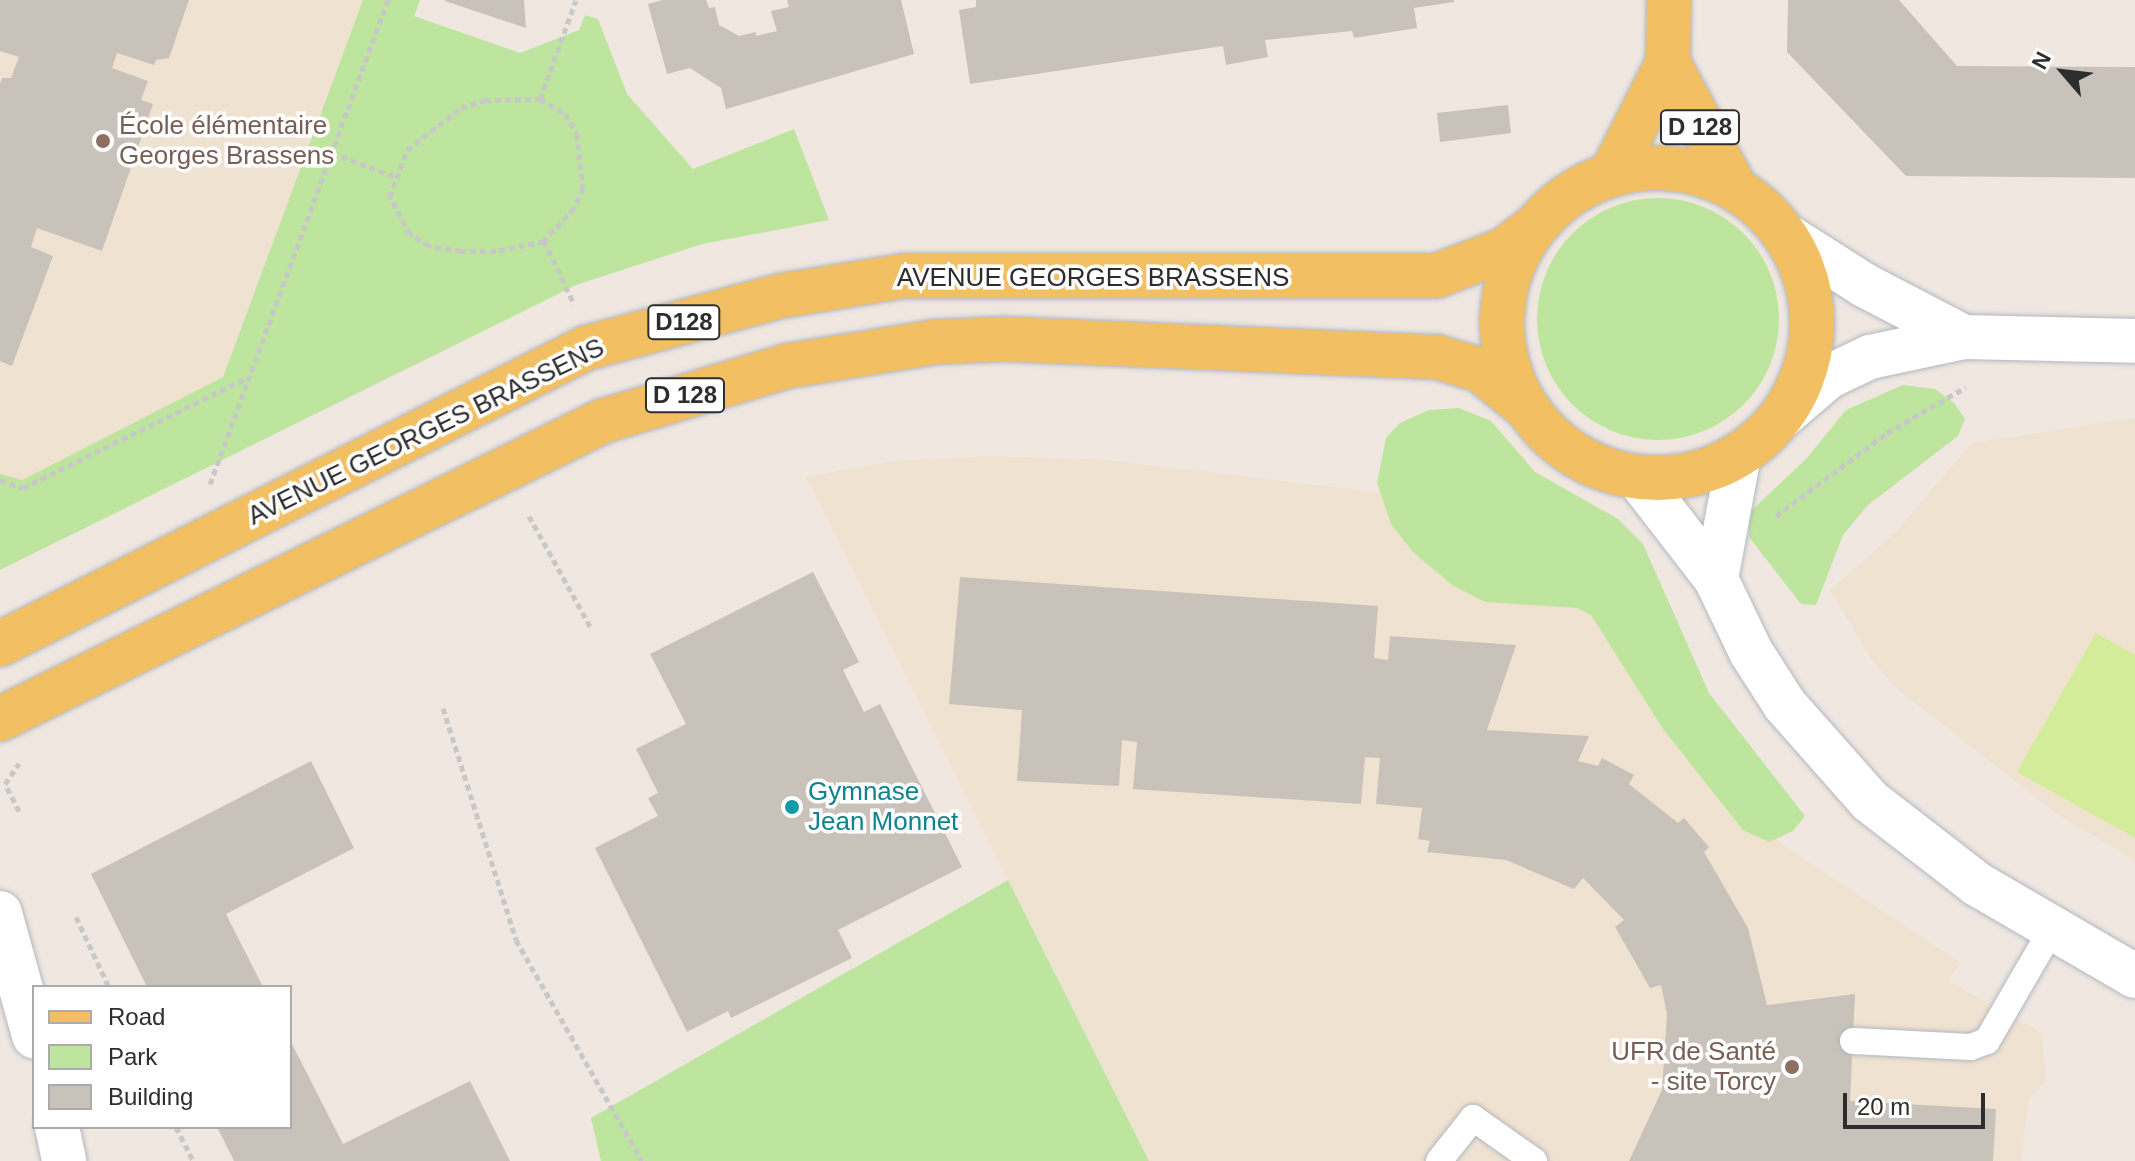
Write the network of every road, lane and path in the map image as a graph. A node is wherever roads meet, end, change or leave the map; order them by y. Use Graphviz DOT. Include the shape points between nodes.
graph roads {
  1 [pos="388,0"];
  2 [pos="576,0"];
  3 [pos="1669,0"];
  4 [pos="1668,62"];
  5 [pos="540,99"];
  6 [pos="332,153"];
  7 [pos="1612,173"];
  8 [pos="394,176"];
  9 [pos="1736,190"];
  10 [pos="1533,228"];
  11 [pos="1784,234"];
  12 [pos="544,241"];
  13 [pos="578,312"];
  14 [pos="1964,337"];
  15 [pos="2135,341"];
  16 [pos="250,376"];
  17 [pos="1980,379"];
  18 [pos="1525,406"];
  19 [pos="1780,418"];
  20 [pos="1739,455"];
  21 [pos="1638,478"];
  22 [pos="0,480"];
  23 [pos="204,499"];
  24 [pos="529,516"];
  25 [pos="1769,522"];
  26 [pos="1716,579"];
  27 [pos="591,628"];
  28 [pos="0,644"];
  29 [pos="443,708"];
  30 [pos="14,735"];
  31 [pos="2,785"];
  32 [pos="19,811"];
  33 [pos="0,913"];
  34 [pos="76,917"];
  35 [pos="2052,929"];
  36 [pos="2135,976"];
  37 [pos="108,985"];
  38 [pos="32,1029"];
  39 [pos="1853,1041"];
  40 [pos="57,1129"];
  41 [pos="177,1129"];
  42 [pos="64,1161"];
  43 [pos="193,1161"];
  44 [pos="642,1161"];
  45 [pos="1439,1161"];
  46 [pos="1534,1161"];
  1 -- 6 [label="path"];
  2 -- 5 [label="path"];
  3 -- 4 [label="main road, D 128"];
  4 -- 7 [label="main road, D 128"];
  4 -- 9 [label="main road, D 128"];
  5 -- 8 [label="path" via="496,98 461,108 407,150"];
  5 -- 12 [label="path" via="565,114 583,159 583,188 574,208"];
  6 -- 8 [label="path"];
  6 -- 16 [label="path"];
  7 -- 9 [label="main road" via="1659,167 1708,175"];
  7 -- 10 [label="main road" via="1568,195"];
  8 -- 12 [label="path" via="390,197 397,217 429,246 496,251"];
  9 -- 11 [label="main road" via="1751,198"];
  10 -- 18 [label="main road" via="1510,271 1501,318 1507,364"];
  10 -- 28 [label="main road, AVENUE GEORGES BRASSENS / D128" via="1504,250 1436,276 904,276 780,296 586,348"];
  11 -- 14 [label="street" via="1864,285"];
  11 -- 19 [label="main road" via="1806,278 1812,327 1803,375"];
  12 -- 13 [label="path"];
  14 -- 15 [label="street"];
  14 -- 19 [label="street" via="1870,357 1828,377"];
  16 -- 22 [label="path" via="23,488"];
  16 -- 23 [label="path"];
  17 -- 25 [label="path" via="1887,433"];
  18 -- 21 [label="main road" via="1555,442 1581,458"];
  18 -- 30 [label="main road, D 128" via="1480,370 1437,357 1004,339 935,342 787,366 603,421"];
  19 -- 20 [label="main road"];
  20 -- 21 [label="main road" via="1691,475"];
  20 -- 26 [label="street"];
  21 -- 26 [label="street"];
  24 -- 27 [label="path"];
  26 -- 35 [label="street" via="1751,652 1785,705 1870,801 1924,848"];
  29 -- 44 [label="path" via="516,940"];
  30 -- 31 [label="path"];
  31 -- 32 [label="path"];
  33 -- 38 [label="street"];
  34 -- 37 [label="path"];
  35 -- 36 [label="street"];
  35 -- 39 [label="lane" via="1987,1041 1971,1047"];
  40 -- 42 [label="street"];
  41 -- 43 [label="path"];
  45 -- 46 [label="lane" via="1473,1118"];
}
